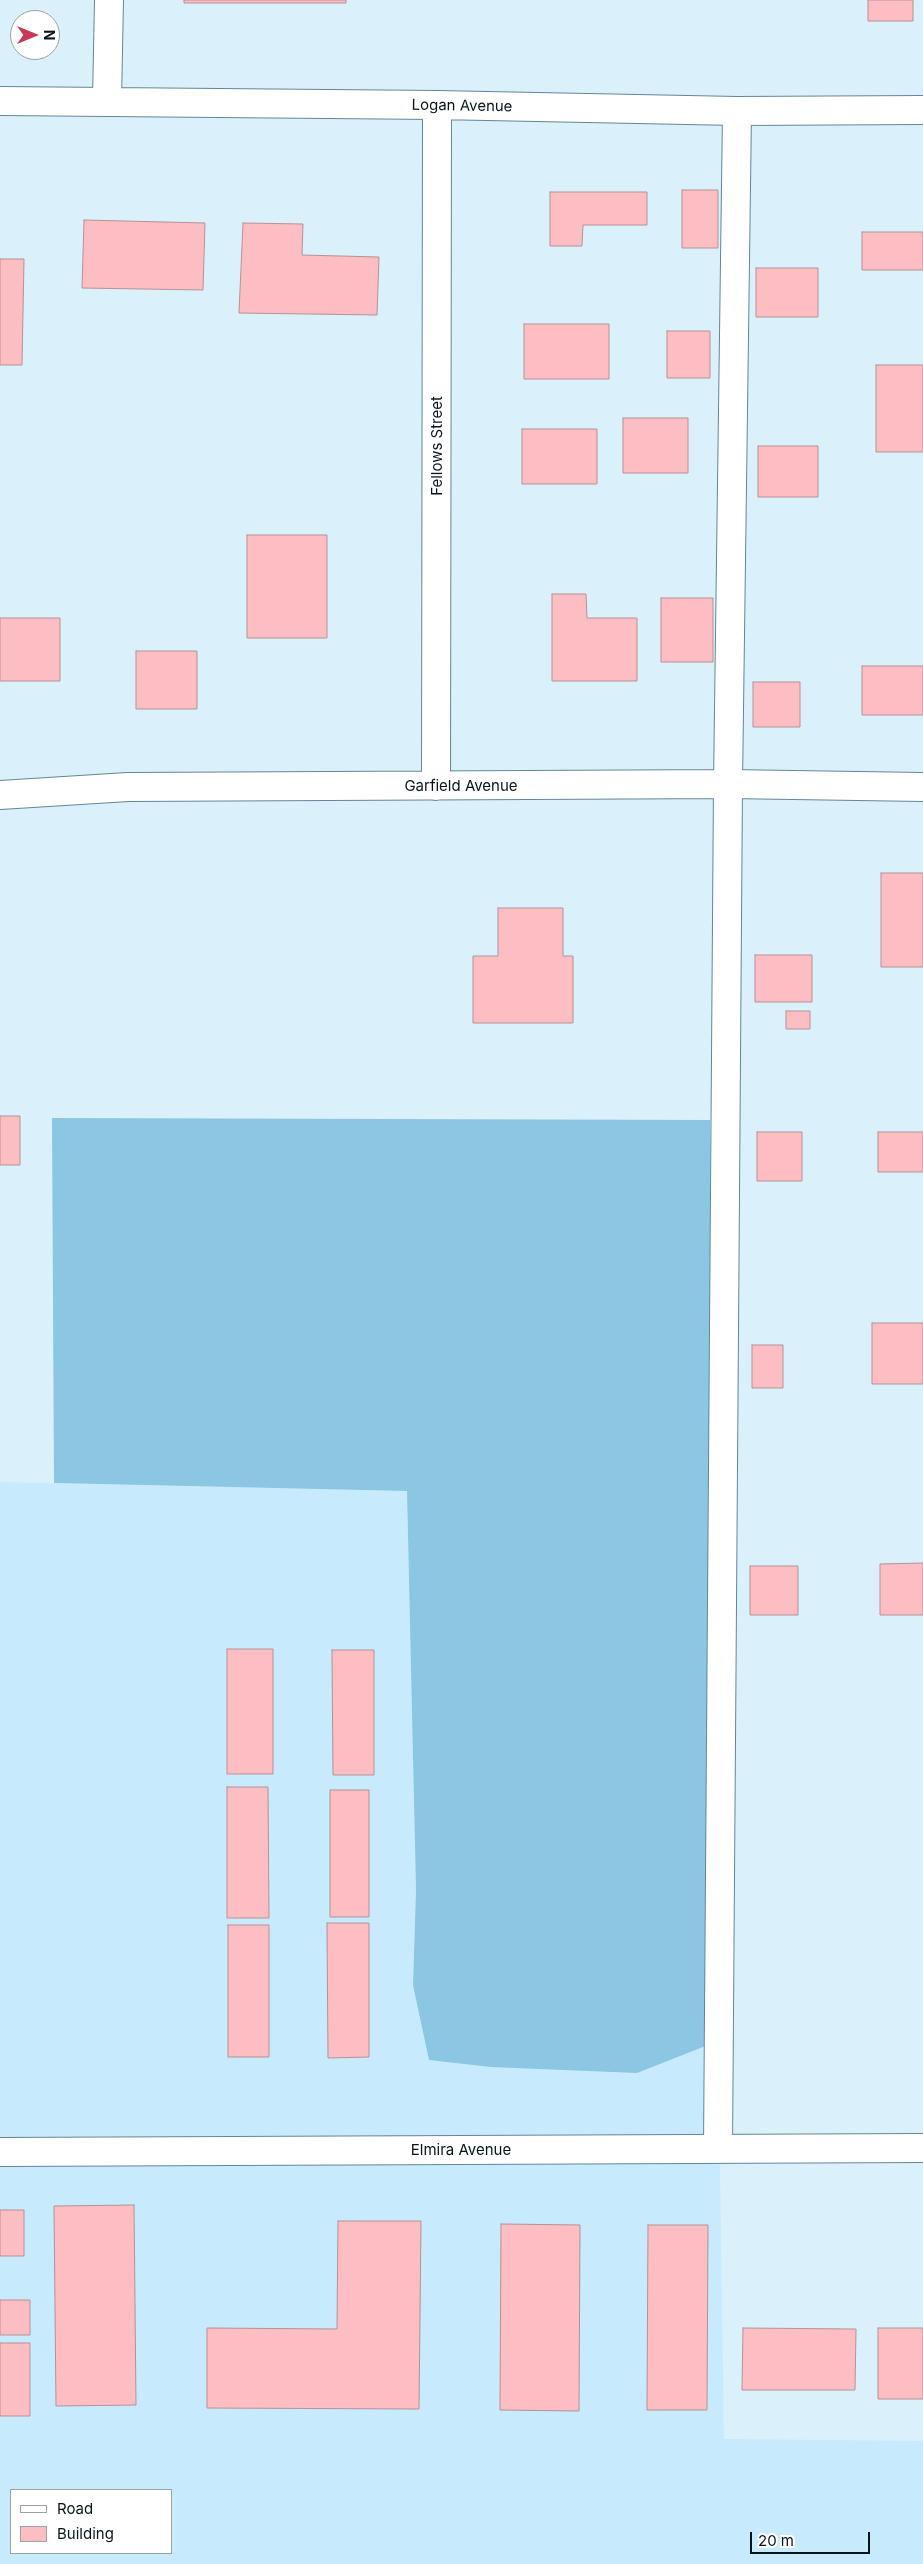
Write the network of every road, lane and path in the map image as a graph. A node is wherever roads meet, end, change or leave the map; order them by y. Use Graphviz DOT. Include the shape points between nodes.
graph roads {
  1 [pos="109,0"];
  2 [pos="0,101"];
  3 [pos="107,101"];
  4 [pos="437,105"];
  5 [pos="923,110"];
  6 [pos="737,111"];
  7 [pos="728,784"];
  8 [pos="436,786"];
  9 [pos="923,787"];
  10 [pos="0,796"];
  11 [pos="923,2148"];
  12 [pos="718,2149"];
  13 [pos="0,2152"];
  1 -- 3 [label="street"];
  2 -- 3 [label="street, Logan Avenue"];
  3 -- 4 [label="street, Logan Avenue"];
  4 -- 6 [label="street, Logan Avenue"];
  4 -- 8 [label="street, Fellows Street"];
  5 -- 6 [label="street, Logan Avenue"];
  6 -- 7 [label="street"];
  7 -- 8 [label="street, Garfield Avenue"];
  7 -- 9 [label="street, Garfield Avenue"];
  7 -- 12 [label="street"];
  8 -- 10 [label="street, Garfield Avenue" via="128,787"];
  11 -- 12 [label="street, Elmira Avenue"];
  12 -- 13 [label="street, Elmira Avenue"];
}
